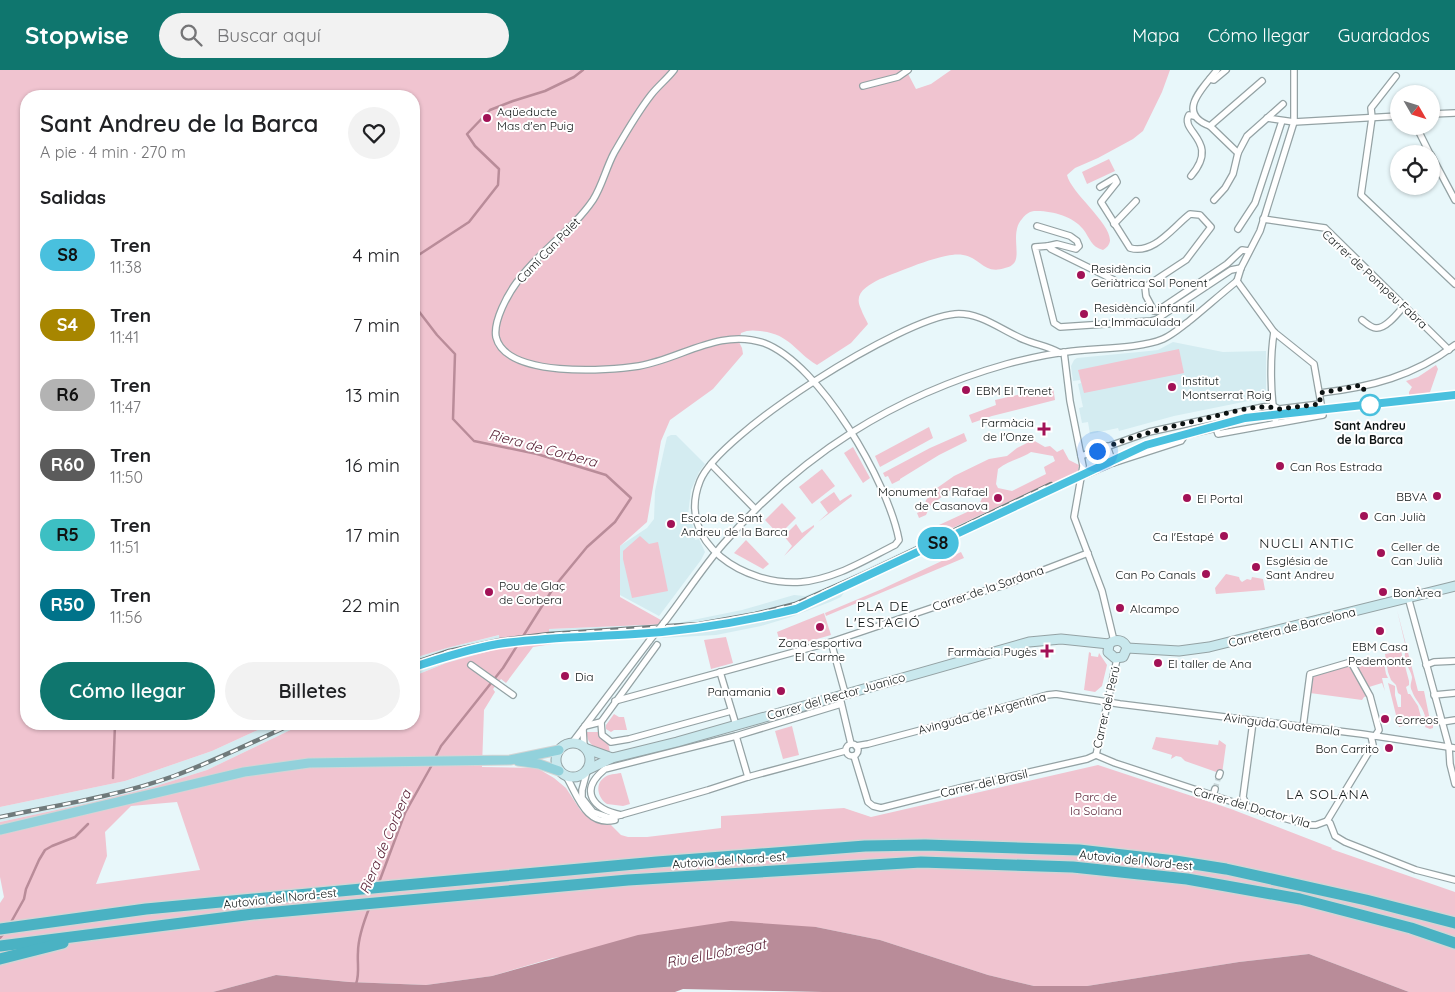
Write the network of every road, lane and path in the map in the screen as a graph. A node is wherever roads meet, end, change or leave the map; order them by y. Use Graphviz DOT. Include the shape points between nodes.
graph roads {
  1 [pos="674,70"];
  2 [pos="908,70"];
  3 [pos="1217,70"];
  4 [pos="1226,70"];
  5 [pos="1294,70"];
  6 [pos="1396,76"];
  7 [pos="1210,79"];
  8 [pos="1262,81"];
  9 [pos="863,86"];
  10 [pos="1283,104"];
  11 [pos="1455,113"];
  12 [pos="1440,114"];
  13 [pos="1194,116"];
  14 [pos="1390,117"];
  15 [pos="1267,118"];
  16 [pos="1372,118"];
  17 [pos="1282,121"];
  18 [pos="1294,122"];
  19 [pos="1210,126"];
  20 [pos="1238,153"];
  21 [pos="1440,172"];
  22 [pos="1191,176"];
  23 [pos="1100,187"];
  24 [pos="1214,200"];
  25 [pos="1455,200"];
  26 [pos="1136,201"];
  27 [pos="1263,219"];
  28 [pos="1114,224"];
  29 [pos="1037,226"];
  30 [pos="1238,230"];
  31 [pos="1048,246"];
  32 [pos="1250,251"];
  33 [pos="1241,268"];
  34 [pos="1114,280"];
  35 [pos="1237,280"];
  36 [pos="1455,284"];
  37 [pos="1404,306"];
  38 [pos="1362,320"];
  39 [pos="1274,332"];
  40 [pos="1280,338"];
  41 [pos="1272,341"];
  42 [pos="1030,342"];
  43 [pos="1455,345"];
  44 [pos="1449,350"];
  45 [pos="1062,353"];
  46 [pos="1035,358"];
  47 [pos="813,382"];
  48 [pos="1320,393"];
  49 [pos="1320,404"];
  50 [pos="1273,406"];
  51 [pos="1276,423"];
  52 [pos="851,431"];
  53 [pos="1107,446"];
  54 [pos="1081,456"];
  55 [pos="1113,463"];
  56 [pos="710,464"];
  57 [pos="1080,477"];
  58 [pos="755,509"];
  59 [pos="1088,552"];
  60 [pos="716,553"];
  61 [pos="1455,586"];
  62 [pos="1408,597"];
  63 [pos="831,642"];
  64 [pos="1112,642"];
  65 [pos="657,645"];
  66 [pos="1127,648"];
  67 [pos="1117,659"];
  68 [pos="1455,661"];
  69 [pos="471,665"];
  70 [pos="1426,665"];
  71 [pos="720,672"];
  72 [pos="1455,692"];
  73 [pos="1434,694"];
  74 [pos="513,695"];
  75 [pos="842,697"];
  76 [pos="615,701"];
  77 [pos="1108,702"];
  78 [pos="731,711"];
  79 [pos="1455,720"];
  80 [pos="601,722"];
  81 [pos="1253,722"];
  82 [pos="1442,722"];
  83 [pos="736,725"];
  84 [pos="1302,727"];
  85 [pos="584,728"];
  86 [pos="1445,734"];
  87 [pos="736,736"];
  88 [pos="1373,736"];
  89 [pos="572,743"];
  90 [pos="854,745"];
  91 [pos="1438,745"];
  92 [pos="1452,747"];
  93 [pos="585,748"];
  94 [pos="558,750"];
  95 [pos="845,751"];
  96 [pos="1096,755"];
  97 [pos="854,756"];
  98 [pos="612,758"];
  99 [pos="510,760"];
  100 [pos="588,770"];
  101 [pos="562,774"];
  102 [pos="748,777"];
  103 [pos="1455,784"];
  104 [pos="1215,789"];
  105 [pos="1213,796"];
  106 [pos="1247,806"];
  107 [pos="618,815"];
  108 [pos="1327,821"];
  109 [pos="0,830"];
  110 [pos="1455,880"];
  111 [pos="0,922"];
  112 [pos="1455,923"];
  113 [pos="37,924"];
  114 [pos="0,929"];
  115 [pos="114,931"];
  116 [pos="1455,943"];
  117 [pos="3,946"];
  118 [pos="0,959"];
  1 -- 47 [label="street, Camí Can Palet" via="638,113 615,152 593,201 530,266 508,294 499,317 496,338 514,358 532,365 560,369 641,365 721,340 748,340 787,356"];
  2 -- 9 [label="street" via="898,77"];
  3 -- 7 [label="street"];
  4 -- 7 [label="street" via="1214,80"];
  5 -- 18 [label="street"];
  6 -- 16 [label="street" via="1371,108"];
  7 -- 13 [label="street" via="1194,102"];
  8 -- 19 [label="street"];
  10 -- 15 [label="street"];
  11 -- 12 [label="street"];
  13 -- 19 [label="street"];
  13 -- 22 [label="street" via="1189,115 1187,123 1203,148 1198,168"];
  14 -- 16 [label="street"];
  15 -- 17 [label="street"];
  15 -- 20 [label="street" via="1247,136"];
  16 -- 18 [label="street"];
  16 -- 36 [label="street" via="1361,194"];
  17 -- 18 [label="street"];
  17 -- 30 [label="street" via="1255,203"];
  18 -- 27 [label="street"];
  19 -- 20 [label="street"];
  20 -- 24 [label="street" via="1225,188"];
  21 -- 25 [label="street"];
  23 -- 28 [label="street" via="1115,178 1117,182 1101,202"];
  26 -- 28 [label="street"];
  27 -- 32 [label="street"];
  27 -- 37 [label="street, Carrer de Pompeu Fabra" via="1325,228"];
  28 -- 32 [label="street" via="1130,248 1139,251 1153,245 1190,214 1200,215 1212,227 1186,260 1145,287 1154,311 1227,264 1242,250"];
  29 -- 31 [label="street" via="1070,236 1079,246 1076,249 1057,244"];
  31 -- 33 [label="street" via="1035,248 1054,323 1060,327 1151,321 1231,270"];
  31 -- 34 [label="street"];
  32 -- 33 [label="street"];
  33 -- 35 [label="street"];
  35 -- 39 [label="street"];
  35 -- 45 [label="street" via="1164,339"];
  37 -- 38 [label="street" via="1379,329"];
  37 -- 44 [label="street, Carrer de Pompeu Fabra"];
  39 -- 40 [label="street"];
  39 -- 41 [label="street"];
  40 -- 41 [label="street"];
  40 -- 48 [label="street" via="1314,364"];
  41 -- 50 [label="street"];
  42 -- 45 [label="street"];
  42 -- 46 [label="street" via="1038,351"];
  42 -- 47 [label="street" via="976,316 955,314 901,333"];
  43 -- 44 [label="street"];
  44 -- 48 [label="street" via="1432,362 1393,379"];
  45 -- 46 [label="street"];
  45 -- 54 [label="street"];
  46 -- 52 [label="street" via="952,381"];
  47 -- 52 [label="street"];
  47 -- 56 [label="street" via="763,418"];
  48 -- 49 [label="street"];
  49 -- 50 [label="street" via="1279,409"];
  49 -- 51 [label="street" via="1323,415"];
  50 -- 51 [label="street"];
  50 -- 53 [label="street" via="1149,432"];
  51 -- 55 [label="street" via="1218,434 1216,428 1185,435 1181,441"];
  52 -- 58 [label="street" via="806,464"];
  52 -- 60 [label="street" via="882,489 899,540 895,545 827,577 800,582 773,580 749,573"];
  53 -- 54 [label="street"];
  53 -- 55 [label="street"];
  54 -- 57 [label="street"];
  55 -- 57 [label="street"];
  56 -- 58 [label="street"];
  56 -- 60 [label="street" via="695,497 695,513 698,528"];
  57 -- 59 [label="street" via="1074,517"];
  58 -- 60 [label="street"];
  59 -- 63 [label="street, Carrer de la Sardana" via="1002,586"];
  59 -- 64 [label="street" via="1102,592"];
  60 -- 85 [label="street, bridge"];
  61 -- 62 [label="main road, Carretera de Barcelona"];
  62 -- 66 [label="main road, Carretera de Barcelona" via="1194,650"];
  62 -- 70 [label="street"];
  63 -- 71 [label="street, Carrer de la Sardana"];
  63 -- 75 [label="street"];
  64 -- 66 [label="main road" via="1123,642"];
  64 -- 67 [label="main road" via="1108,649 1110,655"];
  64 -- 75 [label="main road, Carrer del Rector Juanico" via="1061,639 1029,642"];
  65 -- 76 [label="street"];
  66 -- 67 [label="main road" via="1123,657"];
  67 -- 77 [label="street, Carrer del Perú"];
  68 -- 70 [label="street"];
  69 -- 74 [label="street"];
  70 -- 73 [label="street"];
  71 -- 76 [label="street, Carrer de la Sardana"];
  71 -- 78 [label="street"];
  72 -- 73 [label="street"];
  73 -- 82 [label="street"];
  75 -- 83 [label="main road, Carrer del Rector Juanico"];
  75 -- 87 [label="street, Carrer del Rector Juanico"];
  75 -- 90 [label="street"];
  76 -- 80 [label="street"];
  77 -- 81 [label="street, Avinguda Guatemala"];
  77 -- 90 [label="street, Avinguda de l'Argentina" via="1047,695 877,742"];
  77 -- 96 [label="street, Carrer del Perú"];
  78 -- 80 [label="street" via="611,742 602,735"];
  78 -- 83 [label="street"];
  79 -- 82 [label="street"];
  80 -- 85 [label="street"];
  81 -- 84 [label="street, Avinguda Guatemala"];
  81 -- 106 [label="street" via="1243,797"];
  82 -- 86 [label="street"];
  83 -- 98 [label="main road, Carrer del Rector Juanico"];
  84 -- 88 [label="street, Avinguda Guatemala"];
  84 -- 88 [label="street" via="1310,674 1351,662 1370,696 1379,730"];
  85 -- 89 [label="street"];
  85 -- 93 [label="street"];
  86 -- 91 [label="street"];
  86 -- 92 [label="street"];
  87 -- 102 [label="street"];
  87 -- 107 [label="street, Carrer del Rector Juanico" via="605,770 596,779 593,798 600,808"];
  88 -- 91 [label="street, Avinguda Guatemala"];
  88 -- 108 [label="street" via="1373,745"];
  89 -- 93 [label="main road"];
  89 -- 94 [label="main road"];
  90 -- 95 [label="street" via="847,746"];
  90 -- 97 [label="street" via="858,751"];
  91 -- 92 [label="street, Avinguda Guatemala"];
  92 -- 103 [label="street" via="1450,764"];
  93 -- 98 [label="main road"];
  93 -- 100 [label="main road" via="591,759"];
  94 -- 99 [label="main road"];
  94 -- 101 [label="main road" via="556,759"];
  95 -- 97 [label="street" via="848,756"];
  95 -- 102 [label="street"];
  96 -- 97 [label="street, Carrer del Brasil" via="881,808 868,802"];
  96 -- 105 [label="street, Carrer del Doctor Vila"];
  98 -- 100 [label="main road, Carrer del Rector Juanico"];
  99 -- 101 [label="main road" via="539,764"];
  99 -- 109 [label="main road" via="309,763 271,767"];
  100 -- 101 [label="main road" via="576,777"];
  100 -- 107 [label="street" via="582,790 587,806 598,815 610,818"];
  101 -- 107 [label="street" via="590,816 608,822 616,820"];
  102 -- 107 [label="street"];
  104 -- 105 [label="street"];
  105 -- 106 [label="street, Carrer del Doctor Vila"];
  106 -- 108 [label="street, Carrer del Doctor Vila" via="1308,825"];
  108 -- 110 [label="street, Carrer del Doctor Vila" via="1334,836 1345,842 1416,870"];
  111 -- 113 [label="highway"];
  112 -- 113 [label="highway, Autovia del Nord-est" via="1356,898 1175,860 1079,850 865,846 270,897"];
  113 -- 114 [label="highway, Autovia del Nord-est"];
  115 -- 116 [label="highway, Autovia del Nord-est" via="253,914 628,880 921,862 1073,867 1187,879 1300,899 1412,928"];
  115 -- 117 [label="highway, Autovia del Nord-est"];
  115 -- 118 [label="highway"];
}
